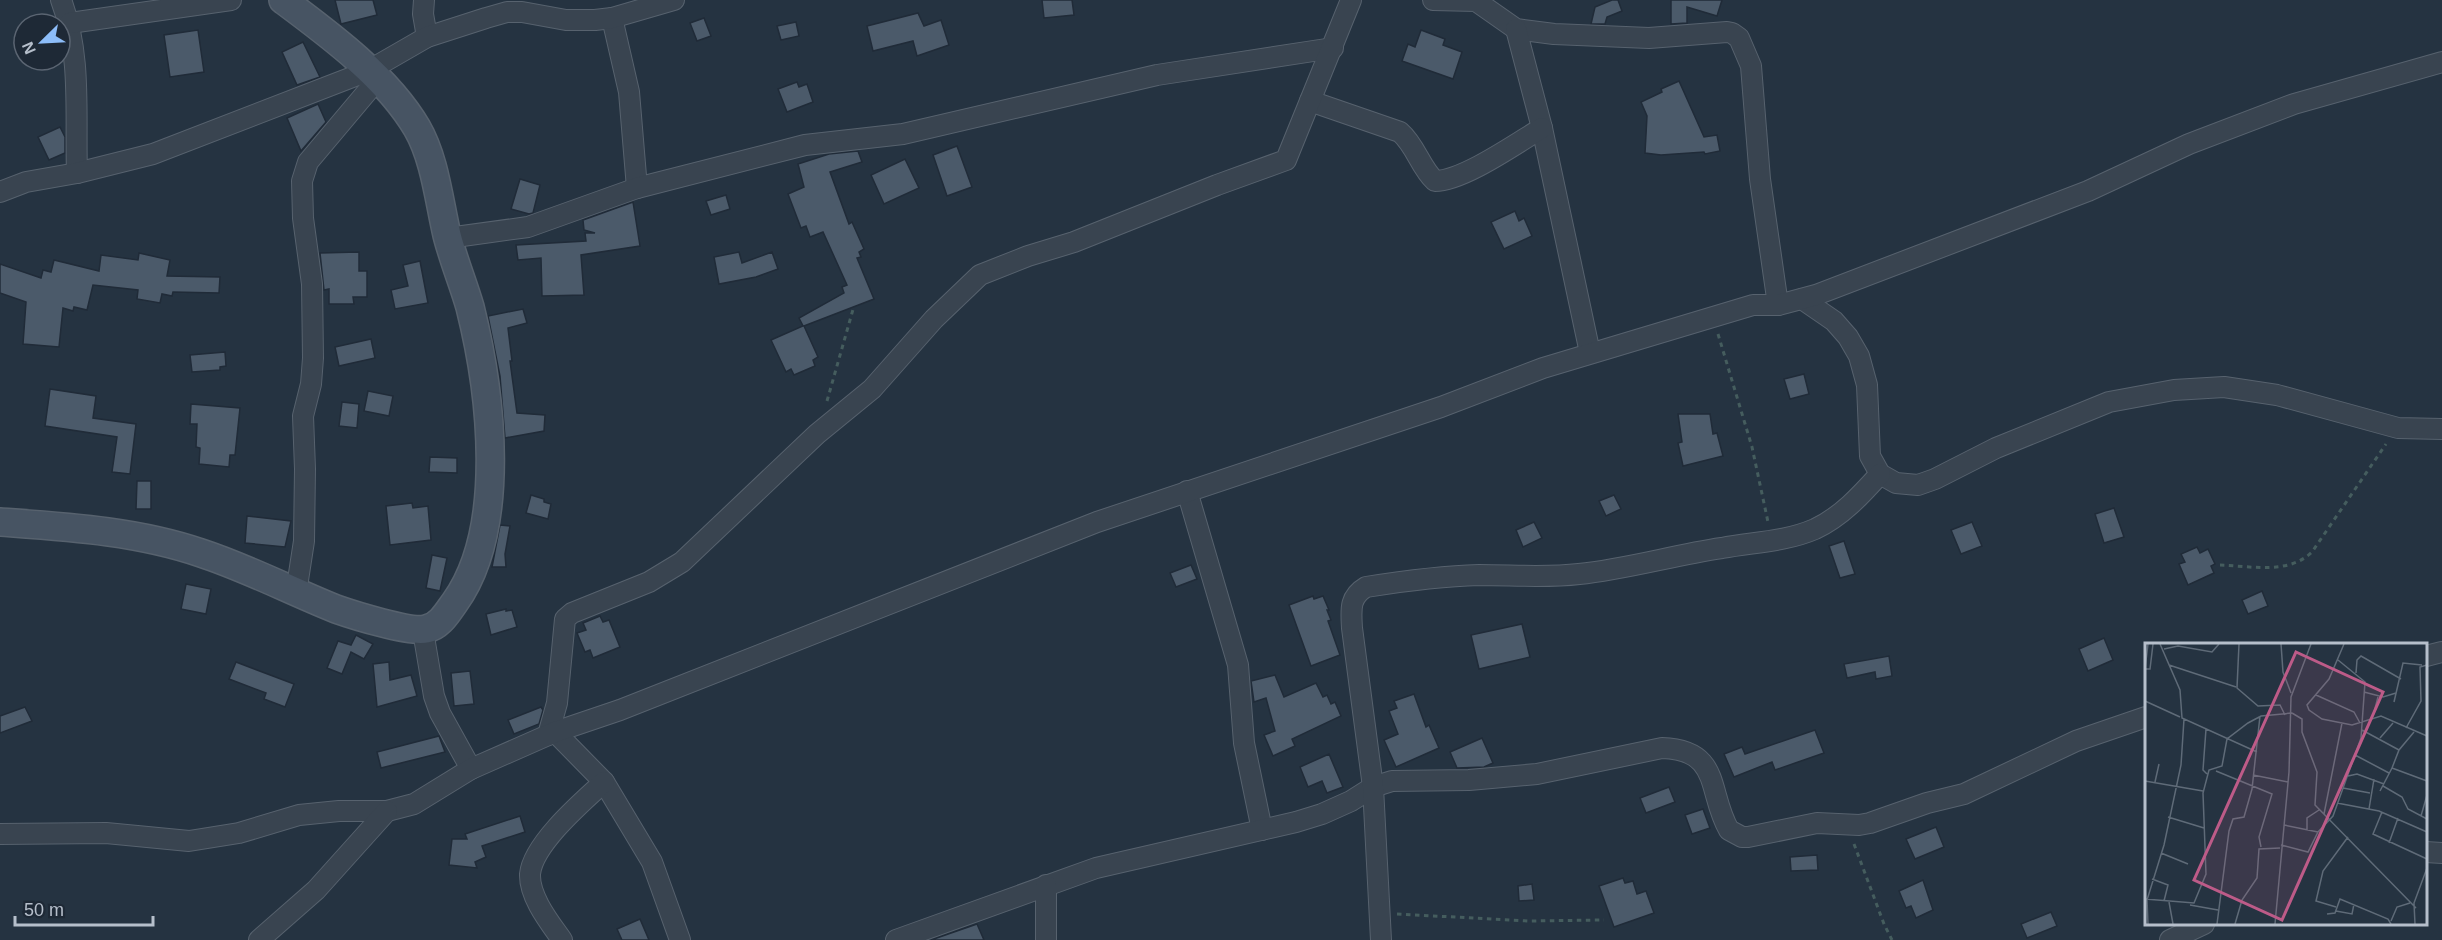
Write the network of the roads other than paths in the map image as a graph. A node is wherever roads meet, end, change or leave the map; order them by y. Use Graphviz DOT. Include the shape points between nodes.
graph roads {
  1 [pos="231,0"];
  2 [pos="283,0"];
  3 [pos="424,0"];
  4 [pos="674,0"];
  5 [pos="1351,0"];
  6 [pos="1433,0"];
  7 [pos="612,18"];
  8 [pos="72,23"];
  9 [pos="1516,29"];
  10 [pos="428,37"];
  11 [pos="72,41"];
  12 [pos="1333,48"];
  13 [pos="2442,62"];
  14 [pos="372,75"];
  15 [pos="1310,101"];
  16 [pos="1542,128"];
  17 [pos="77,173"];
  18 [pos="636,188"];
  19 [pos="0,192"];
  20 [pos="448,238"];
  21 [pos="1802,299"];
  22 [pos="1778,304"];
  23 [pos="1590,353"];
  24 [pos="2442,429"];
  25 [pos="1880,474"];
  26 [pos="1187,491"];
  27 [pos="0,522"];
  28 [pos="296,593"];
  29 [pos="423,631"];
  30 [pos="2442,652"];
  31 [pos="2427,656"];
  32 [pos="2145,717"];
  33 [pos="552,734"];
  34 [pos="471,768"];
  35 [pos="604,782"];
  36 [pos="1373,787"];
  37 [pos="387,810"];
  38 [pos="1262,830"];
  39 [pos="0,834"];
  40 [pos="2427,852"];
  41 [pos="2442,853"];
  42 [pos="1046,885"];
  43 [pos="2202,925"];
  44 [pos="259,940"];
  45 [pos="562,940"];
  46 [pos="680,940"];
  47 [pos="896,940"];
  48 [pos="1046,940"];
  49 [pos="1380,940"];
  50 [pos="2170,940"];
  1 -- 8 [label="street"];
  2 -- 14 [label="street" via="332,37"];
  3 -- 10 [label="street"];
  4 -- 7 [label="street"];
  5 -- 12 [label="street"];
  6 -- 9 [label="street" via="1476,1"];
  7 -- 10 [label="street" via="566,20 507,12"];
  7 -- 18 [label="street" via="630,92"];
  9 -- 16 [label="street"];
  9 -- 22 [label="street" via="1596,38 1649,39 1727,32 1736,35 1751,66 1760,179"];
  10 -- 14 [label="street"];
  11 -- 17 [label="street" via="77,85"];
  12 -- 15 [label="street"];
  12 -- 18 [label="street" via="1157,75 903,134 805,145"];
  13 -- 21 [label="street" via="2294,104 2189,144 2088,191"];
  14 -- 17 [label="street" via="153,154"];
  14 -- 20 [label="street" via="417,128"];
  14 -- 28 [label="street" via="308,162 302,181 312,284 313,358 303,416 304,541"];
  15 -- 16 [label="street" via="1400,132 1436,182 1485,162"];
  15 -- 33 [label="street" via="1286,160 980,275 934,319 872,389 818,434 682,562 649,582 572,613 565,619"];
  16 -- 23 [label="street"];
  17 -- 19 [label="street" via="26,182"];
  18 -- 20 [label="street" via="528,227"];
  20 -- 29 [label="street" via="470,308 487,397 490,465 483,540 463,591 440,623"];
  21 -- 22 [label="street"];
  21 -- 25 [label="street" via="1834,321 1859,356 1867,385 1870,456"];
  22 -- 23 [label="street" via="1753,305"];
  23 -- 26 [label="street"];
  24 -- 25 [label="street" via="2398,428 2277,395 2224,387 2174,390 2127,397 2079,413 1918,485 1896,483"];
  25 -- 36 [label="street" via="1835,517 1816,528 1772,541 1579,574 1445,577 1366,587 1357,592 1351,613 1352,628"];
  26 -- 33 [label="street" via="1097,522"];
  26 -- 38 [label="street" via="1238,665 1244,743"];
  27 -- 28 [label="street" via="103,531 165,542 203,553"];
  28 -- 29 [label="street" via="362,618"];
  29 -- 34 [label="street" via="434,696"];
  30 -- 31 [label="street"];
  32 -- 36 [label="street" via="2068,744 1964,794 1870,823 1817,823 1748,837 1737,835 1726,825 1705,765 1678,748 1538,774 1392,781"];
  33 -- 34 [label="street"];
  33 -- 35 [label="street"];
  34 -- 37 [label="street" via="414,804"];
  35 -- 45 [label="street" via="565,819 534,861 530,874 545,916"];
  35 -- 46 [label="street" via="652,862"];
  36 -- 38 [label="street" via="1322,814"];
  36 -- 49 [label="street"];
  37 -- 39 [label="street" via="299,816 239,833 189,841 106,833"];
  37 -- 44 [label="street" via="316,890"];
  38 -- 42 [label="street" via="1096,868"];
  40 -- 41 [label="street"];
  42 -- 47 [label="street"];
  42 -- 48 [label="street"];
  43 -- 50 [label="street"];
}
